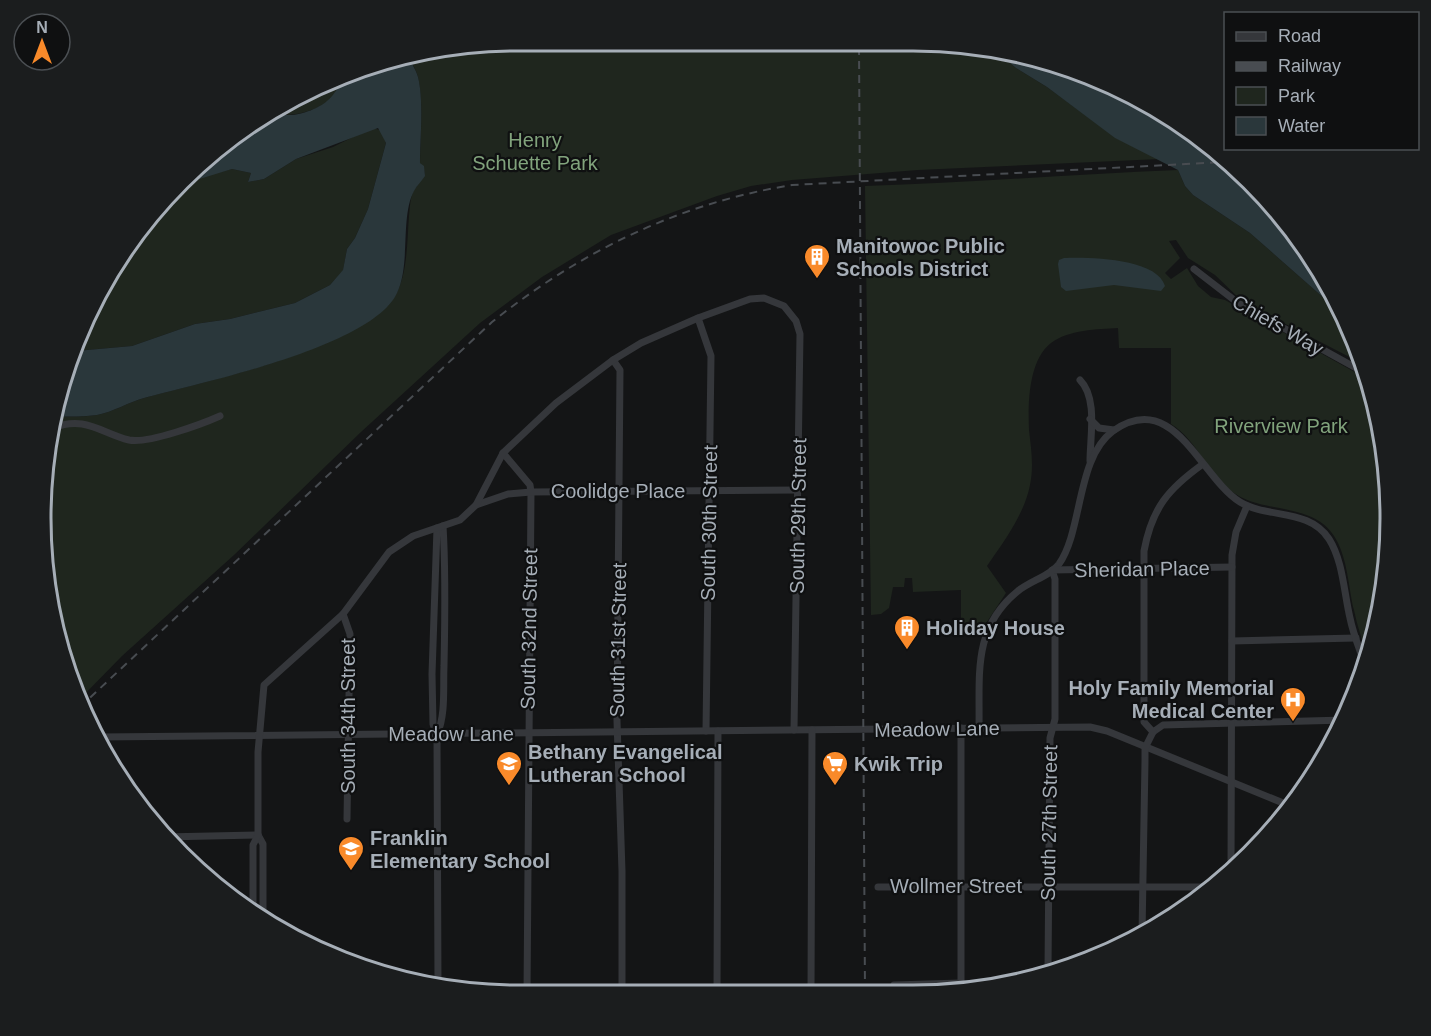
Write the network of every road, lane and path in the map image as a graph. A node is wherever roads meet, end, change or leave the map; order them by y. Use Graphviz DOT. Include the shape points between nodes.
graph roads {
  1 [pos="1194,270"];
  2 [pos="698,318"];
  3 [pos="613,360"];
  4 [pos="1355,367"];
  5 [pos="1080,380"];
  6 [pos="220,416"];
  7 [pos="1090,419"];
  8 [pos="60,427"];
  9 [pos="1114,430"];
  10 [pos="503,453"];
  11 [pos="1203,464"];
  12 [pos="1090,466"];
  13 [pos="798,490"];
  14 [pos="620,491"];
  15 [pos="709,491"];
  16 [pos="531,492"];
  17 [pos="476,506"];
  18 [pos="1246,506"];
  19 [pos="440,527"];
  20 [pos="1232,567"];
  21 [pos="1052,570"];
  22 [pos="1144,570"];
  23 [pos="343,614"];
  24 [pos="1356,638"];
  25 [pos="1232,641"];
  26 [pos="1360,651"];
  27 [pos="1334,720"];
  28 [pos="1233,723"];
  29 [pos="962,728"];
  30 [pos="979,728"];
  31 [pos="1053,728"];
  32 [pos="794,730"];
  33 [pos="812,730"];
  34 [pos="706,731"];
  35 [pos="718,731"];
  36 [pos="617,732"];
  37 [pos="1153,732"];
  38 [pos="527,734"];
  39 [pos="348,735"];
  40 [pos="437,735"];
  41 [pos="260,736"];
  42 [pos="106,737"];
  43 [pos="1145,748"];
  44 [pos="1233,783"];
  45 [pos="1282,803"];
  46 [pos="347,819"];
  47 [pos="258,835"];
  48 [pos="177,837"];
  49 [pos="1231,859"];
  50 [pos="961,886"];
  51 [pos="1048,886"];
  52 [pos="1143,886"];
  53 [pos="878,887"];
  54 [pos="1199,887"];
  55 [pos="253,902"];
  56 [pos="263,909"];
  57 [pos="1142,924"];
  58 [pos="1048,965"];
  59 [pos="438,978"];
  60 [pos="961,982"];
  61 [pos="527,985"];
  62 [pos="622,985"];
  63 [pos="717,985"];
  64 [pos="811,985"];
  1 -- 4 [label="street, Chiefs Way" via="1238,303"];
  2 -- 3 [label="street"];
  2 -- 13 [label="street, South 29th Street" via="764,298 784,306 796,321 800,334"];
  2 -- 15 [label="street, South 30th Street" via="711,356"];
  3 -- 10 [label="street" via="556,403"];
  3 -- 14 [label="street, South 31st Street" via="620,370"];
  5 -- 7 [label="street" via="1088,388"];
  6 -- 8 [label="street" via="189,430 131,440 96,426 78,423"];
  7 -- 9 [label="street" via="1099,428"];
  7 -- 12 [label="street"];
  9 -- 11 [label="street" via="1134,422 1159,423 1177,432"];
  9 -- 12 [label="street" via="1097,447"];
  10 -- 16 [label="street" via="530,485"];
  10 -- 17 [label="street"];
  11 -- 18 [label="street" via="1221,487"];
  11 -- 22 [label="street" via="1180,479 1158,507 1149,529"];
  12 -- 21 [label="street" via="1066,546"];
  13 -- 15 [label="street, Coolidge Place"];
  13 -- 32 [label="street, South 29th Street"];
  14 -- 15 [label="street, Coolidge Place"];
  14 -- 16 [label="street, Coolidge Place"];
  14 -- 36 [label="street, South 31st Street"];
  15 -- 34 [label="street, South 30th Street"];
  16 -- 17 [label="street, Coolidge Place" via="508,494"];
  16 -- 38 [label="street, South 32nd Street"];
  17 -- 19 [label="street" via="460,520"];
  18 -- 20 [label="street" via="1236,532"];
  18 -- 24 [label="street" via="1304,519 1328,538"];
  19 -- 23 [label="street" via="413,536 389,552"];
  19 -- 40 [label="street" via="432,674"];
  19 -- 40 [label="street" via="446,575 442,724"];
  20 -- 22 [label="street, Sheridan Place"];
  20 -- 25 [label="street"];
  21 -- 22 [label="street, Sheridan Place"];
  21 -- 30 [label="street" via="1005,602 988,627 980,660"];
  21 -- 31 [label="street, South 27th Street"];
  22 -- 37 [label="street" via="1144,722"];
  23 -- 39 [label="street, South 34th Street" via="350,634"];
  23 -- 41 [label="street" via="264,685"];
  24 -- 25 [label="street"];
  24 -- 26 [label="street"];
  25 -- 28 [label="street"];
  27 -- 28 [label="street"];
  28 -- 37 [label="street" via="1163,725"];
  28 -- 44 [label="street"];
  29 -- 30 [label="street, Meadow Lane"];
  29 -- 33 [label="street, Meadow Lane"];
  29 -- 50 [label="street"];
  30 -- 31 [label="street, Meadow Lane"];
  31 -- 43 [label="street, Meadow Lane" via="1090,727"];
  31 -- 51 [label="street, South 27th Street"];
  32 -- 33 [label="street, Meadow Lane"];
  32 -- 35 [label="street, Meadow Lane"];
  33 -- 64 [label="street"];
  34 -- 35 [label="street, Meadow Lane"];
  34 -- 36 [label="street, Meadow Lane"];
  35 -- 63 [label="street"];
  36 -- 38 [label="street, Meadow Lane"];
  36 -- 62 [label="street, South 31st Street"];
  37 -- 43 [label="street"];
  38 -- 40 [label="street, Meadow Lane"];
  38 -- 61 [label="street, South 32nd Street"];
  39 -- 40 [label="street, Meadow Lane"];
  39 -- 41 [label="street, Meadow Lane"];
  39 -- 46 [label="street, South 34th Street"];
  40 -- 59 [label="street"];
  41 -- 42 [label="street, Meadow Lane"];
  41 -- 47 [label="street"];
  43 -- 44 [label="street, Meadow Lane"];
  43 -- 52 [label="street"];
  44 -- 45 [label="street, Meadow Lane"];
  44 -- 49 [label="street"];
  47 -- 48 [label="street"];
  47 -- 55 [label="street" via="253,844"];
  47 -- 56 [label="street" via="263,844"];
  50 -- 51 [label="street, Wollmer Street"];
  50 -- 53 [label="street, Wollmer Street"];
  50 -- 60 [label="street"];
  51 -- 52 [label="street, Wollmer Street"];
  51 -- 58 [label="street, South 27th Street"];
  52 -- 54 [label="street, Wollmer Street"];
  52 -- 57 [label="street"];
}
